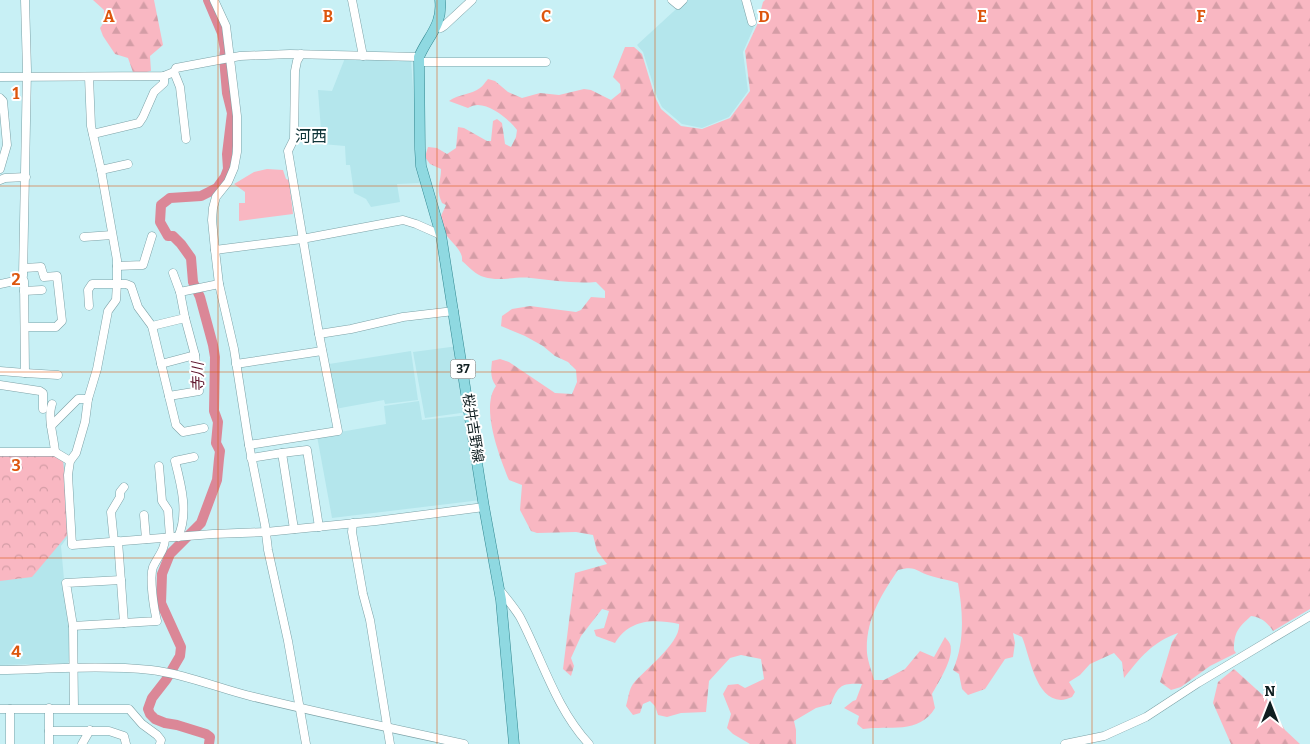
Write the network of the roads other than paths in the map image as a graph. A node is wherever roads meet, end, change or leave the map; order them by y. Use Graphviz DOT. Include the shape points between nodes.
graph roads {
  1 [pos="25,0"];
  2 [pos="214,0"];
  3 [pos="352,0"];
  4 [pos="440,0"];
  5 [pos="472,0"];
  6 [pos="672,0"];
  7 [pos="683,0"];
  8 [pos="746,0"];
  9 [pos="752,22"];
  10 [pos="437,27"];
  11 [pos="301,54"];
  12 [pos="363,56"];
  13 [pos="226,58"];
  14 [pos="419,60"];
  15 [pos="546,62"];
  16 [pos="174,72"];
  17 [pos="0,76"];
  18 [pos="164,76"];
  19 [pos="27,77"];
  20 [pos="89,77"];
  21 [pos="0,98"];
  22 [pos="93,134"];
  23 [pos="186,139"];
  24 [pos="128,164"];
  25 [pos="0,169"];
  26 [pos="101,170"];
  27 [pos="26,176"];
  28 [pos="0,180"];
  29 [pos="112,234"];
  30 [pos="152,236"];
  31 [pos="441,236"];
  32 [pos="84,237"];
  33 [pos="302,239"];
  34 [pos="215,250"];
  35 [pos="117,266"];
  36 [pos="24,268"];
  37 [pos="173,273"];
  38 [pos="22,278"];
  39 [pos="117,283"];
  40 [pos="0,284"];
  41 [pos="219,284"];
  42 [pos="42,290"];
  43 [pos="24,291"];
  44 [pos="184,291"];
  45 [pos="89,306"];
  46 [pos="454,311"];
  47 [pos="185,318"];
  48 [pos="152,326"];
  49 [pos="25,327"];
  50 [pos="319,334"];
  51 [pos="322,351"];
  52 [pos="195,355"];
  53 [pos="161,364"];
  54 [pos="236,364"];
  55 [pos="0,372"];
  56 [pos="25,373"];
  57 [pos="58,375"];
  58 [pos="0,385"];
  59 [pos="169,396"];
  60 [pos="88,399"];
  61 [pos="52,404"];
  62 [pos="43,409"];
  63 [pos="51,427"];
  64 [pos="204,428"];
  65 [pos="249,445"];
  66 [pos="0,452"];
  67 [pos="55,452"];
  68 [pos="282,453"];
  69 [pos="194,457"];
  70 [pos="251,458"];
  71 [pos="70,461"];
  72 [pos="160,466"];
  73 [pos="124,487"];
  74 [pos="484,507"];
  75 [pos="144,515"];
  76 [pos="353,523"];
  77 [pos="319,527"];
  78 [pos="294,529"];
  79 [pos="266,532"];
  80 [pos="171,537"];
  81 [pos="146,539"];
  82 [pos="116,541"];
  83 [pos="121,580"];
  84 [pos="498,587"];
  85 [pos="1310,616"];
  86 [pos="124,623"];
  87 [pos="73,626"];
  88 [pos="73,668"];
  89 [pos="0,670"];
  90 [pos="49,708"];
  91 [pos="74,708"];
  92 [pos="299,708"];
  93 [pos="0,709"];
  94 [pos="10,709"];
  95 [pos="389,727"];
  96 [pos="90,730"];
  97 [pos="49,731"];
  98 [pos="10,744"];
  99 [pos="49,744"];
  100 [pos="82,744"];
  101 [pos="126,744"];
  102 [pos="160,744"];
  103 [pos="306,744"];
  104 [pos="390,744"];
  105 [pos="464,744"];
  106 [pos="514,744"];
  107 [pos="590,744"];
  108 [pos="1065,744"];
  1 -- 19 [label="street"];
  2 -- 13 [label="street" via="226,26"];
  3 -- 12 [label="street"];
  4 -- 10 [label="main road, 桜井吉野線 / 37"];
  5 -- 10 [label="street" via="444,26"];
  6 -- 7 [label="street" via="678,5"];
  8 -- 9 [label="street"];
  10 -- 14 [label="main road, 桜井吉野線 / 37"];
  11 -- 12 [label="street"];
  11 -- 13 [label="street"];
  11 -- 33 [label="street" via="295,70 294,139 288,151"];
  12 -- 14 [label="street"];
  13 -- 16 [label="street" via="176,68"];
  13 -- 34 [label="street" via="237,116 237,152 234,168 213,208"];
  14 -- 15 [label="street"];
  14 -- 31 [label="main road, 桜井吉野線 / 37" via="421,166"];
  16 -- 18 [label="street"];
  16 -- 23 [label="street" via="180,87"];
  17 -- 19 [label="street"];
  18 -- 20 [label="street"];
  18 -- 22 [label="street" via="164,82 154,92 139,123"];
  19 -- 20 [label="street"];
  19 -- 27 [label="street"];
  20 -- 22 [label="street"];
  21 -- 25 [label="street" via="3,101 7,145"];
  22 -- 26 [label="street"];
  24 -- 26 [label="street"];
  26 -- 29 [label="street"];
  27 -- 28 [label="street"];
  27 -- 36 [label="street"];
  29 -- 32 [label="street"];
  29 -- 35 [label="street"];
  30 -- 35 [label="street" via="143,265"];
  31 -- 33 [label="street" via="403,220"];
  31 -- 46 [label="main road, 桜井吉野線 / 37"];
  33 -- 34 [label="street"];
  33 -- 50 [label="street"];
  34 -- 41 [label="street"];
  35 -- 39 [label="street"];
  36 -- 38 [label="street"];
  36 -- 49 [label="street" via="41,267 44,277 57,276 62,321 56,327"];
  37 -- 44 [label="street"];
  38 -- 40 [label="street"];
  38 -- 43 [label="street"];
  39 -- 45 [label="street" via="92,284 88,290"];
  39 -- 48 [label="street" via="131,286 138,307"];
  39 -- 60 [label="street" via="116,300 108,311"];
  41 -- 44 [label="street"];
  41 -- 54 [label="street"];
  42 -- 43 [label="street"];
  43 -- 49 [label="street"];
  44 -- 47 [label="street"];
  46 -- 50 [label="street" via="403,317"];
  46 -- 74 [label="main road, 桜井吉野線 / 37"];
  47 -- 48 [label="street"];
  47 -- 52 [label="street"];
  48 -- 53 [label="street"];
  49 -- 56 [label="street"];
  50 -- 51 [label="street"];
  51 -- 54 [label="street"];
  51 -- 65 [label="street" via="338,431"];
  52 -- 53 [label="street"];
  52 -- 59 [label="street" via="199,391"];
  53 -- 59 [label="street"];
  54 -- 65 [label="street"];
  55 -- 56 [label="street"];
  56 -- 57 [label="street"];
  58 -- 62 [label="street" via="40,391 43,393"];
  59 -- 64 [label="street" via="176,425 183,432"];
  60 -- 63 [label="street" via="78,398"];
  60 -- 71 [label="street" via="76,453"];
  61 -- 63 [label="street"];
  63 -- 67 [label="street"];
  65 -- 70 [label="street"];
  66 -- 67 [label="street"];
  67 -- 71 [label="street"];
  68 -- 70 [label="street"];
  68 -- 77 [label="street" via="307,450"];
  68 -- 78 [label="street"];
  69 -- 80 [label="street" via="175,461 181,488 183,527"];
  70 -- 79 [label="street"];
  71 -- 82 [label="street" via="72,545"];
  72 -- 80 [label="street" via="162,501 168,510"];
  73 -- 82 [label="street" via="111,512"];
  74 -- 76 [label="street"];
  74 -- 84 [label="main road, 桜井吉野線 / 37"];
  75 -- 81 [label="street"];
  76 -- 77 [label="street"];
  76 -- 95 [label="street" via="352,532"];
  77 -- 78 [label="street"];
  78 -- 79 [label="street"];
  79 -- 80 [label="street"];
  79 -- 92 [label="street"];
  80 -- 81 [label="street"];
  80 -- 86 [label="street" via="153,568 153,608 157,621"];
  81 -- 82 [label="street"];
  82 -- 83 [label="street"];
  83 -- 86 [label="street"];
  83 -- 87 [label="street" via="66,583"];
  84 -- 106 [label="main road, 桜井吉野線 / 37"];
  84 -- 107 [label="street" via="519,615 566,713"];
  85 -- 108 [label="street" via="1146,717 1104,736"];
  86 -- 87 [label="street"];
  87 -- 88 [label="street"];
  88 -- 89 [label="street"];
  88 -- 91 [label="street"];
  88 -- 92 [label="street" via="153,670"];
  90 -- 91 [label="street"];
  90 -- 94 [label="street"];
  90 -- 97 [label="street"];
  91 -- 102 [label="street" via="129,709 157,735"];
  92 -- 95 [label="street"];
  92 -- 103 [label="street"];
  93 -- 94 [label="street"];
  94 -- 98 [label="street"];
  95 -- 104 [label="street"];
  95 -- 105 [label="street"];
  96 -- 97 [label="street"];
  96 -- 100 [label="street"];
  96 -- 101 [label="street" via="124,736"];
  97 -- 99 [label="street"];
}
